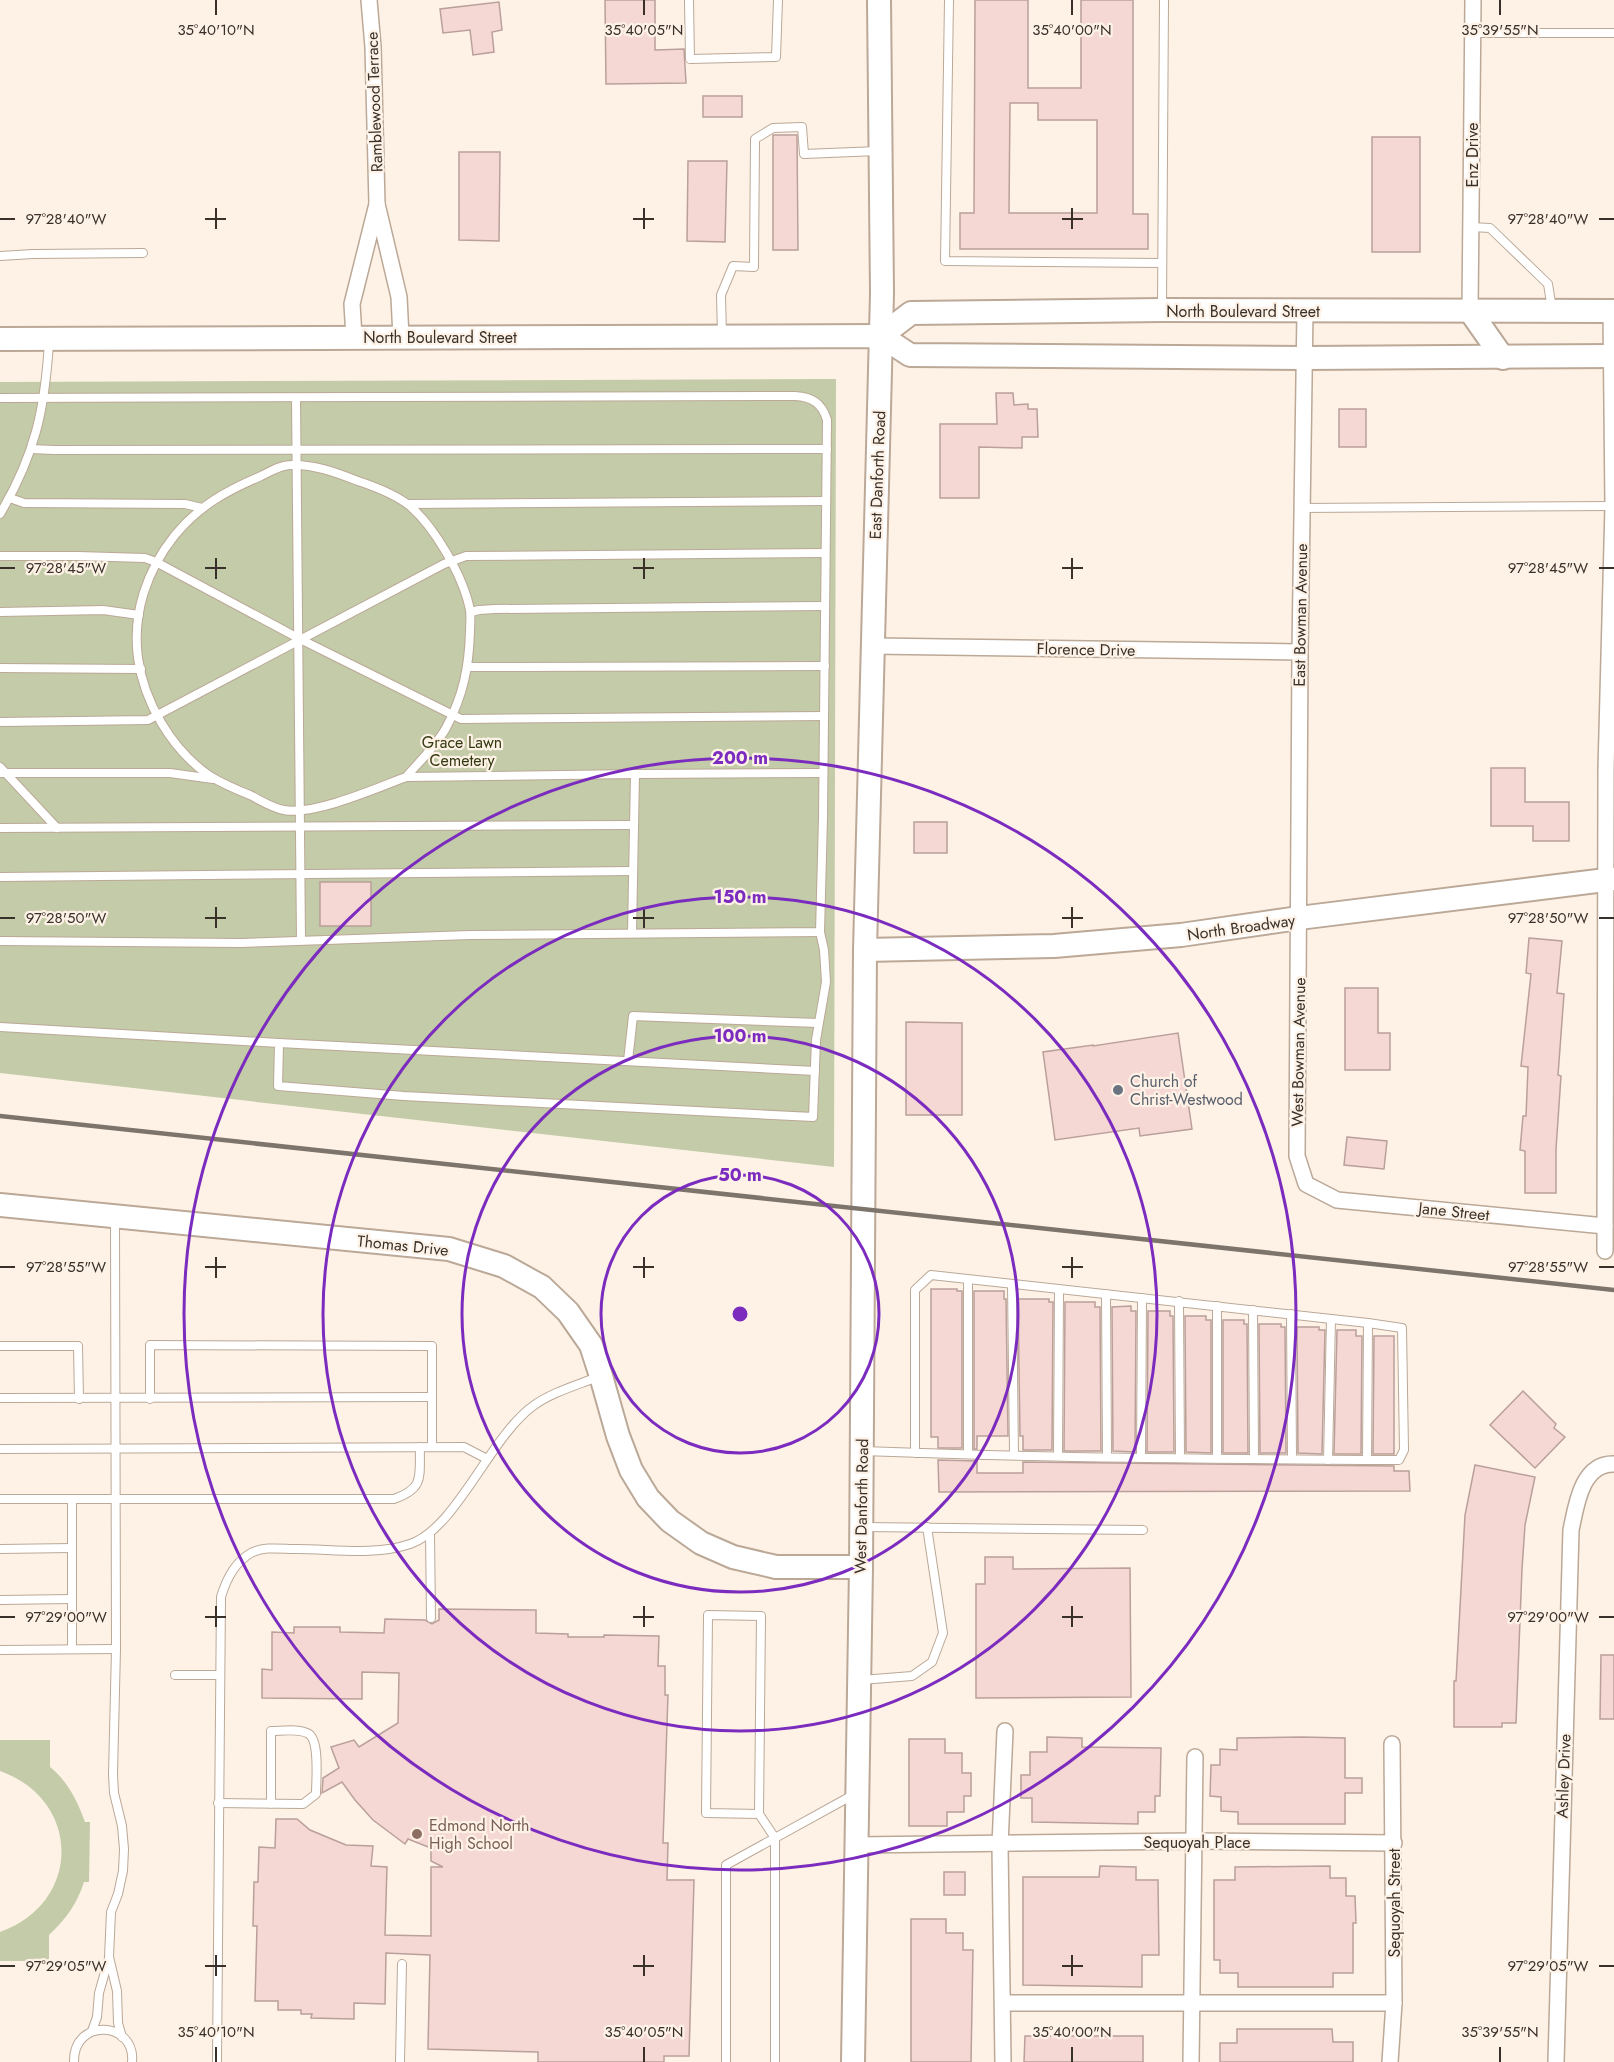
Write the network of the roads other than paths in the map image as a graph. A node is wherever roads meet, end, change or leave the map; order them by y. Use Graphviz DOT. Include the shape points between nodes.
graph roads {
  1 [pos="369,0"];
  2 [pos="689,0"];
  3 [pos="778,0"];
  4 [pos="879,0"];
  5 [pos="949,0"];
  6 [pos="1164,0"];
  7 [pos="1473,0"];
  8 [pos="1473,33"];
  9 [pos="1614,33"];
  10 [pos="880,151"];
  11 [pos="376,204"];
  12 [pos="1471,227"];
  13 [pos="143,253"];
  14 [pos="0,256"];
  15 [pos="1162,263"];
  16 [pos="1162,310"];
  17 [pos="1305,311"];
  18 [pos="1470,311"];
  19 [pos="1552,311"];
  20 [pos="1613,311"];
  21 [pos="881,336"];
  22 [pos="354,337"];
  23 [pos="401,337"];
  24 [pos="722,337"];
  25 [pos="49,338"];
  26 [pos="0,339"];
  27 [pos="1613,356"];
  28 [pos="1305,358"];
  29 [pos="1503,358"];
  30 [pos="0,398"];
  31 [pos="45,398"];
  32 [pos="296,399"];
  33 [pos="31,448"];
  34 [pos="827,448"];
  35 [pos="297,451"];
  36 [pos="297,465"];
  37 [pos="10,498"];
  38 [pos="826,501"];
  39 [pos="408,504"];
  40 [pos="1613,506"];
  41 [pos="202,508"];
  42 [pos="1302,508"];
  43 [pos="0,514"];
  44 [pos="825,554"];
  45 [pos="0,556"];
  46 [pos="156,562"];
  47 [pos="452,562"];
  48 [pos="825,606"];
  49 [pos="0,612"];
  50 [pos="471,612"];
  51 [pos="139,615"];
  52 [pos="300,639"];
  53 [pos="872,646"];
  54 [pos="1300,652"];
  55 [pos="825,666"];
  56 [pos="468,667"];
  57 [pos="0,668"];
  58 [pos="141,669"];
  59 [pos="452,715"];
  60 [pos="158,716"];
  61 [pos="824,716"];
  62 [pos="0,722"];
  63 [pos="0,767"];
  64 [pos="3,773"];
  65 [pos="823,773"];
  66 [pos="635,774"];
  67 [pos="405,777"];
  68 [pos="217,779"];
  69 [pos="301,810"];
  70 [pos="634,825"];
  71 [pos="301,826"];
  72 [pos="0,828"];
  73 [pos="57,828"];
  74 [pos="633,871"];
  75 [pos="301,874"];
  76 [pos="0,877"];
  77 [pos="1611,880"];
  78 [pos="1299,918"];
  79 [pos="820,932"];
  80 [pos="632,933"];
  81 [pos="301,940"];
  82 [pos="0,941"];
  83 [pos="865,950"];
  84 [pos="818,1023"];
  85 [pos="0,1027"];
  86 [pos="279,1043"];
  87 [pos="628,1061"];
  88 [pos="815,1071"];
  89 [pos="1306,1184"];
  90 [pos="0,1205"];
  91 [pos="115,1215"];
  92 [pos="1605,1226"];
  93 [pos="1605,1251"];
  94 [pos="968,1280"];
  95 [pos="1012,1285"];
  96 [pos="1059,1290"];
  97 [pos="1106,1294"];
  98 [pos="1142,1298"];
  99 [pos="1179,1301"];
  100 [pos="1217,1306"];
  101 [pos="1253,1310"];
  102 [pos="1291,1314"];
  103 [pos="1331,1319"];
  104 [pos="1368,1323"];
  105 [pos="0,1346"];
  106 [pos="601,1376"];
  107 [pos="432,1397"];
  108 [pos="0,1398"];
  109 [pos="79,1399"];
  110 [pos="116,1399"];
  111 [pos="150,1399"];
  112 [pos="420,1447"];
  113 [pos="432,1447"];
  114 [pos="116,1448"];
  115 [pos="0,1449"];
  116 [pos="862,1451"];
  117 [pos="915,1453"];
  118 [pos="968,1454"];
  119 [pos="1014,1455"];
  120 [pos="1058,1455"];
  121 [pos="1107,1456"];
  122 [pos="1141,1457"];
  123 [pos="1180,1458"];
  124 [pos="1217,1458"];
  125 [pos="487,1459"];
  126 [pos="1254,1459"];
  127 [pos="1292,1459"];
  128 [pos="1328,1460"];
  129 [pos="1367,1460"];
  130 [pos="1614,1464"];
  131 [pos="0,1499"];
  132 [pos="72,1499"];
  133 [pos="116,1499"];
  134 [pos="861,1527"];
  135 [pos="927,1527"];
  136 [pos="1143,1530"];
  137 [pos="430,1533"];
  138 [pos="72,1548"];
  139 [pos="0,1549"];
  140 [pos="861,1567"];
  141 [pos="72,1599"];
  142 [pos="0,1600"];
  143 [pos="431,1618"];
  144 [pos="72,1649"];
  145 [pos="116,1649"];
  146 [pos="0,1650"];
  147 [pos="175,1675"];
  148 [pos="219,1675"];
  149 [pos="859,1680"];
  150 [pos="1005,1731"];
  151 [pos="1392,1744"];
  152 [pos="1194,1757"];
  153 [pos="857,1793"];
  154 [pos="218,1803"];
  155 [pos="271,1804"];
  156 [pos="759,1815"];
  157 [pos="775,1838"];
  158 [pos="1194,1841"];
  159 [pos="1394,1843"];
  160 [pos="857,1845"];
  161 [pos="1000,1845"];
  162 [pos="109,1957"];
  163 [pos="402,1964"];
  164 [pos="1003,2003"];
  165 [pos="1192,2003"];
  166 [pos="1394,2003"];
  167 [pos="92,2031"];
  168 [pos="122,2037"];
  169 [pos="74,2062"];
  170 [pos="132,2062"];
  171 [pos="217,2062"];
  172 [pos="400,2062"];
  173 [pos="726,2062"];
  174 [pos="775,2062"];
  175 [pos="853,2062"];
  176 [pos="1003,2062"];
  177 [pos="1191,2062"];
  178 [pos="1390,2062"];
  179 [pos="1556,2062"];
  1 -- 11 [label="street, Ramblewood Terrace" via="374,47"];
  2 -- 3 [label="lane" via="690,59 776,57"];
  4 -- 10 [label="main road, East Danforth Road"];
  5 -- 15 [label="lane" via="945,261"];
  6 -- 15 [label="lane"];
  7 -- 8 [label="street, Enz Drive"];
  8 -- 9 [label="lane"];
  8 -- 12 [label="street, Enz Drive"];
  10 -- 21 [label="main road, East Danforth Road"];
  10 -- 24 [label="lane" via="804,154 802,127 773,128 755,139 754,267 733,266 721,295"];
  11 -- 22 [label="street, Ramblewood Terrace" via="352,304"];
  11 -- 23 [label="street, Ramblewood Terrace" via="399,297"];
  12 -- 18 [label="street, Enz Drive"];
  12 -- 19 [label="lane" via="1490,228 1548,284"];
  13 -- 14 [label="lane"];
  15 -- 16 [label="lane"];
  16 -- 17 [label="main road, North Boulevard Street"];
  16 -- 21 [label="main road, North Boulevard Street" via="911,313"];
  17 -- 18 [label="main road, North Boulevard Street"];
  17 -- 28 [label="street, East Bowman Avenue"];
  18 -- 19 [label="main road, North Boulevard Street"];
  18 -- 29 [label="main road"];
  19 -- 20 [label="main road, North Boulevard Street"];
  20 -- 27 [label="street"];
  21 -- 24 [label="main road, North Boulevard Street"];
  21 -- 28 [label="main road" via="910,356"];
  21 -- 53 [label="main road, East Danforth Road"];
  22 -- 23 [label="main road, North Boulevard Street"];
  22 -- 25 [label="main road, North Boulevard Street"];
  23 -- 24 [label="main road, North Boulevard Street"];
  25 -- 26 [label="main road, North Boulevard Street"];
  25 -- 31 [label="lane"];
  27 -- 29 [label="main road"];
  27 -- 40 [label="street"];
  28 -- 29 [label="main road"];
  28 -- 42 [label="street, East Bowman Avenue"];
  30 -- 31 [label="lane"];
  31 -- 32 [label="lane"];
  31 -- 33 [label="lane"];
  32 -- 34 [label="lane" via="805,397 825,411"];
  32 -- 35 [label="lane"];
  33 -- 35 [label="lane"];
  33 -- 37 [label="lane"];
  34 -- 35 [label="lane"];
  34 -- 38 [label="lane"];
  35 -- 36 [label="lane"];
  36 -- 39 [label="lane" via="353,479"];
  36 -- 41 [label="lane" via="282,466"];
  36 -- 52 [label="lane"];
  37 -- 41 [label="lane" via="24,503 185,504"];
  37 -- 43 [label="lane"];
  38 -- 39 [label="lane"];
  38 -- 44 [label="lane"];
  39 -- 47 [label="lane" via="423,518"];
  40 -- 42 [label="lane"];
  40 -- 77 [label="street" via="1606,770"];
  41 -- 46 [label="lane"];
  42 -- 54 [label="street, East Bowman Avenue"];
  44 -- 47 [label="lane" via="466,556"];
  44 -- 48 [label="lane"];
  45 -- 46 [label="lane" via="145,558"];
  46 -- 51 [label="lane"];
  46 -- 52 [label="lane"];
  47 -- 50 [label="lane"];
  47 -- 52 [label="lane"];
  48 -- 50 [label="lane"];
  48 -- 55 [label="lane"];
  49 -- 51 [label="lane" via="103,610"];
  50 -- 56 [label="lane"];
  51 -- 58 [label="lane"];
  52 -- 59 [label="lane"];
  52 -- 60 [label="lane"];
  52 -- 69 [label="lane"];
  53 -- 54 [label="street, Florence Drive"];
  53 -- 83 [label="main road, East Danforth Road"];
  54 -- 78 [label="street, East Bowman Avenue"];
  55 -- 56 [label="lane"];
  55 -- 61 [label="lane"];
  56 -- 59 [label="lane"];
  57 -- 58 [label="lane"];
  58 -- 60 [label="lane"];
  59 -- 61 [label="lane" via="461,719"];
  59 -- 67 [label="lane" via="444,731"];
  60 -- 62 [label="lane" via="148,720"];
  60 -- 68 [label="lane" via="184,753"];
  61 -- 65 [label="lane"];
  63 -- 64 [label="lane"];
  64 -- 68 [label="lane" via="170,773"];
  64 -- 73 [label="lane"];
  65 -- 66 [label="lane"];
  65 -- 79 [label="lane"];
  66 -- 67 [label="lane"];
  66 -- 70 [label="lane"];
  67 -- 69 [label="lane" via="340,801"];
  68 -- 69 [label="lane" via="284,810"];
  69 -- 71 [label="lane"];
  70 -- 71 [label="lane"];
  70 -- 74 [label="lane"];
  71 -- 73 [label="lane"];
  71 -- 75 [label="lane"];
  72 -- 73 [label="lane"];
  74 -- 75 [label="lane"];
  74 -- 80 [label="lane"];
  75 -- 76 [label="lane"];
  75 -- 81 [label="lane"];
  77 -- 78 [label="main road, North Broadway"];
  77 -- 92 [label="street"];
  78 -- 83 [label="main road, North Broadway" via="1181,935 1054,946"];
  78 -- 89 [label="street, West Bowman Avenue" via="1297,1156"];
  79 -- 80 [label="lane"];
  79 -- 84 [label="lane" via="826,982"];
  80 -- 81 [label="lane"];
  81 -- 82 [label="lane"];
  83 -- 116 [label="main road, West Danforth Road"];
  84 -- 87 [label="lane" via="633,1016"];
  84 -- 88 [label="lane"];
  85 -- 86 [label="lane"];
  86 -- 87 [label="lane"];
  86 -- 88 [label="lane" via="278,1086 605,1107 813,1117"];
  87 -- 88 [label="lane"];
  89 -- 92 [label="street, Jane Street" via="1337,1200"];
  90 -- 91 [label="main road, Thomas Drive"];
  91 -- 106 [label="main road, Thomas Drive" via="449,1249 504,1266 542,1287 568,1312 591,1345"];
  91 -- 110 [label="lane"];
  92 -- 93 [label="street"];
  94 -- 95 [label="lane"];
  94 -- 117 [label="lane" via="931,1275 915,1290"];
  94 -- 118 [label="lane"];
  95 -- 96 [label="lane"];
  95 -- 119 [label="lane"];
  96 -- 97 [label="lane"];
  96 -- 120 [label="lane"];
  97 -- 98 [label="lane"];
  97 -- 121 [label="lane"];
  98 -- 99 [label="lane"];
  98 -- 122 [label="lane"];
  99 -- 100 [label="lane"];
  99 -- 123 [label="lane"];
  100 -- 101 [label="lane"];
  100 -- 124 [label="lane"];
  101 -- 102 [label="lane"];
  101 -- 126 [label="lane"];
  102 -- 103 [label="lane"];
  102 -- 127 [label="lane"];
  103 -- 104 [label="lane"];
  103 -- 128 [label="lane"];
  104 -- 129 [label="lane"];
  104 -- 129 [label="lane" via="1402,1328 1404,1450 1399,1461"];
  105 -- 109 [label="lane" via="78,1346"];
  106 -- 125 [label="lane" via="533,1406"];
  106 -- 140 [label="main road, Thomas Drive" via="631,1470 648,1498 670,1521 701,1543 733,1557 776,1567"];
  107 -- 111 [label="lane"];
  107 -- 111 [label="lane" via="432,1346 150,1345"];
  107 -- 113 [label="lane"];
  108 -- 109 [label="lane"];
  109 -- 110 [label="lane"];
  110 -- 111 [label="lane"];
  110 -- 114 [label="lane"];
  112 -- 113 [label="lane"];
  112 -- 114 [label="lane"];
  112 -- 133 [label="lane" via="419,1481 409,1494 393,1499"];
  113 -- 125 [label="lane" via="464,1447"];
  114 -- 115 [label="lane"];
  114 -- 133 [label="lane"];
  116 -- 117 [label="lane"];
  116 -- 134 [label="main road, West Danforth Road"];
  117 -- 118 [label="lane"];
  118 -- 119 [label="lane"];
  119 -- 120 [label="lane"];
  120 -- 121 [label="lane"];
  121 -- 122 [label="lane"];
  122 -- 123 [label="lane"];
  123 -- 124 [label="lane"];
  124 -- 126 [label="lane"];
  125 -- 137 [label="lane" via="441,1524"];
  126 -- 127 [label="lane"];
  127 -- 128 [label="lane"];
  128 -- 129 [label="lane"];
  130 -- 179 [label="street, Ashley Drive" via="1592,1472 1579,1491 1571,1530"];
  131 -- 132 [label="lane"];
  132 -- 133 [label="lane"];
  132 -- 138 [label="lane"];
  133 -- 145 [label="lane"];
  134 -- 135 [label="lane"];
  134 -- 140 [label="main road, West Danforth Road"];
  135 -- 136 [label="lane"];
  135 -- 149 [label="lane" via="943,1633 932,1662 912,1676"];
  137 -- 143 [label="lane"];
  137 -- 148 [label="lane" via="411,1544 384,1550 252,1552 238,1564 220,1597"];
  138 -- 139 [label="lane"];
  138 -- 141 [label="lane"];
  140 -- 149 [label="main road, West Danforth Road"];
  141 -- 142 [label="lane"];
  141 -- 144 [label="lane"];
  144 -- 145 [label="lane"];
  144 -- 146 [label="lane"];
  145 -- 162 [label="lane" via="114,1793 124,1849 123,1871 111,1912"];
  147 -- 148 [label="lane"];
  148 -- 154 [label="lane"];
  149 -- 153 [label="main road, West Danforth Road"];
  150 -- 161 [label="street"];
  151 -- 159 [label="street, Sequoyah Street"];
  152 -- 158 [label="street"];
  153 -- 157 [label="lane"];
  153 -- 160 [label="main road, West Danforth Road"];
  154 -- 155 [label="lane"];
  154 -- 171 [label="lane"];
  155 -- 155 [label="lane" via="303,1804 316,1794 316,1743 309,1734 271,1731"];
  156 -- 156 [label="lane" via="761,1616 708,1615 706,1814"];
  156 -- 157 [label="lane"];
  157 -- 173 [label="lane" via="726,1865"];
  157 -- 174 [label="lane"];
  158 -- 159 [label="street, Sequoyah Place"];
  158 -- 161 [label="street, Sequoyah Place"];
  158 -- 165 [label="street"];
  159 -- 166 [label="street, Sequoyah Street"];
  160 -- 161 [label="street, Sequoyah Place"];
  160 -- 175 [label="main road, West Danforth Road"];
  161 -- 164 [label="street"];
  162 -- 167 [label="lane"];
  162 -- 168 [label="lane"];
  163 -- 172 [label="lane"];
  164 -- 165 [label="street"];
  164 -- 176 [label="street"];
  165 -- 166 [label="street"];
  165 -- 177 [label="street"];
  166 -- 178 [label="street, Sequoyah Street"];
  167 -- 168 [label="lane" via="110,2030"];
  167 -- 169 [label="lane" via="78,2043"];
  168 -- 170 [label="lane" via="130,2048"];
}
